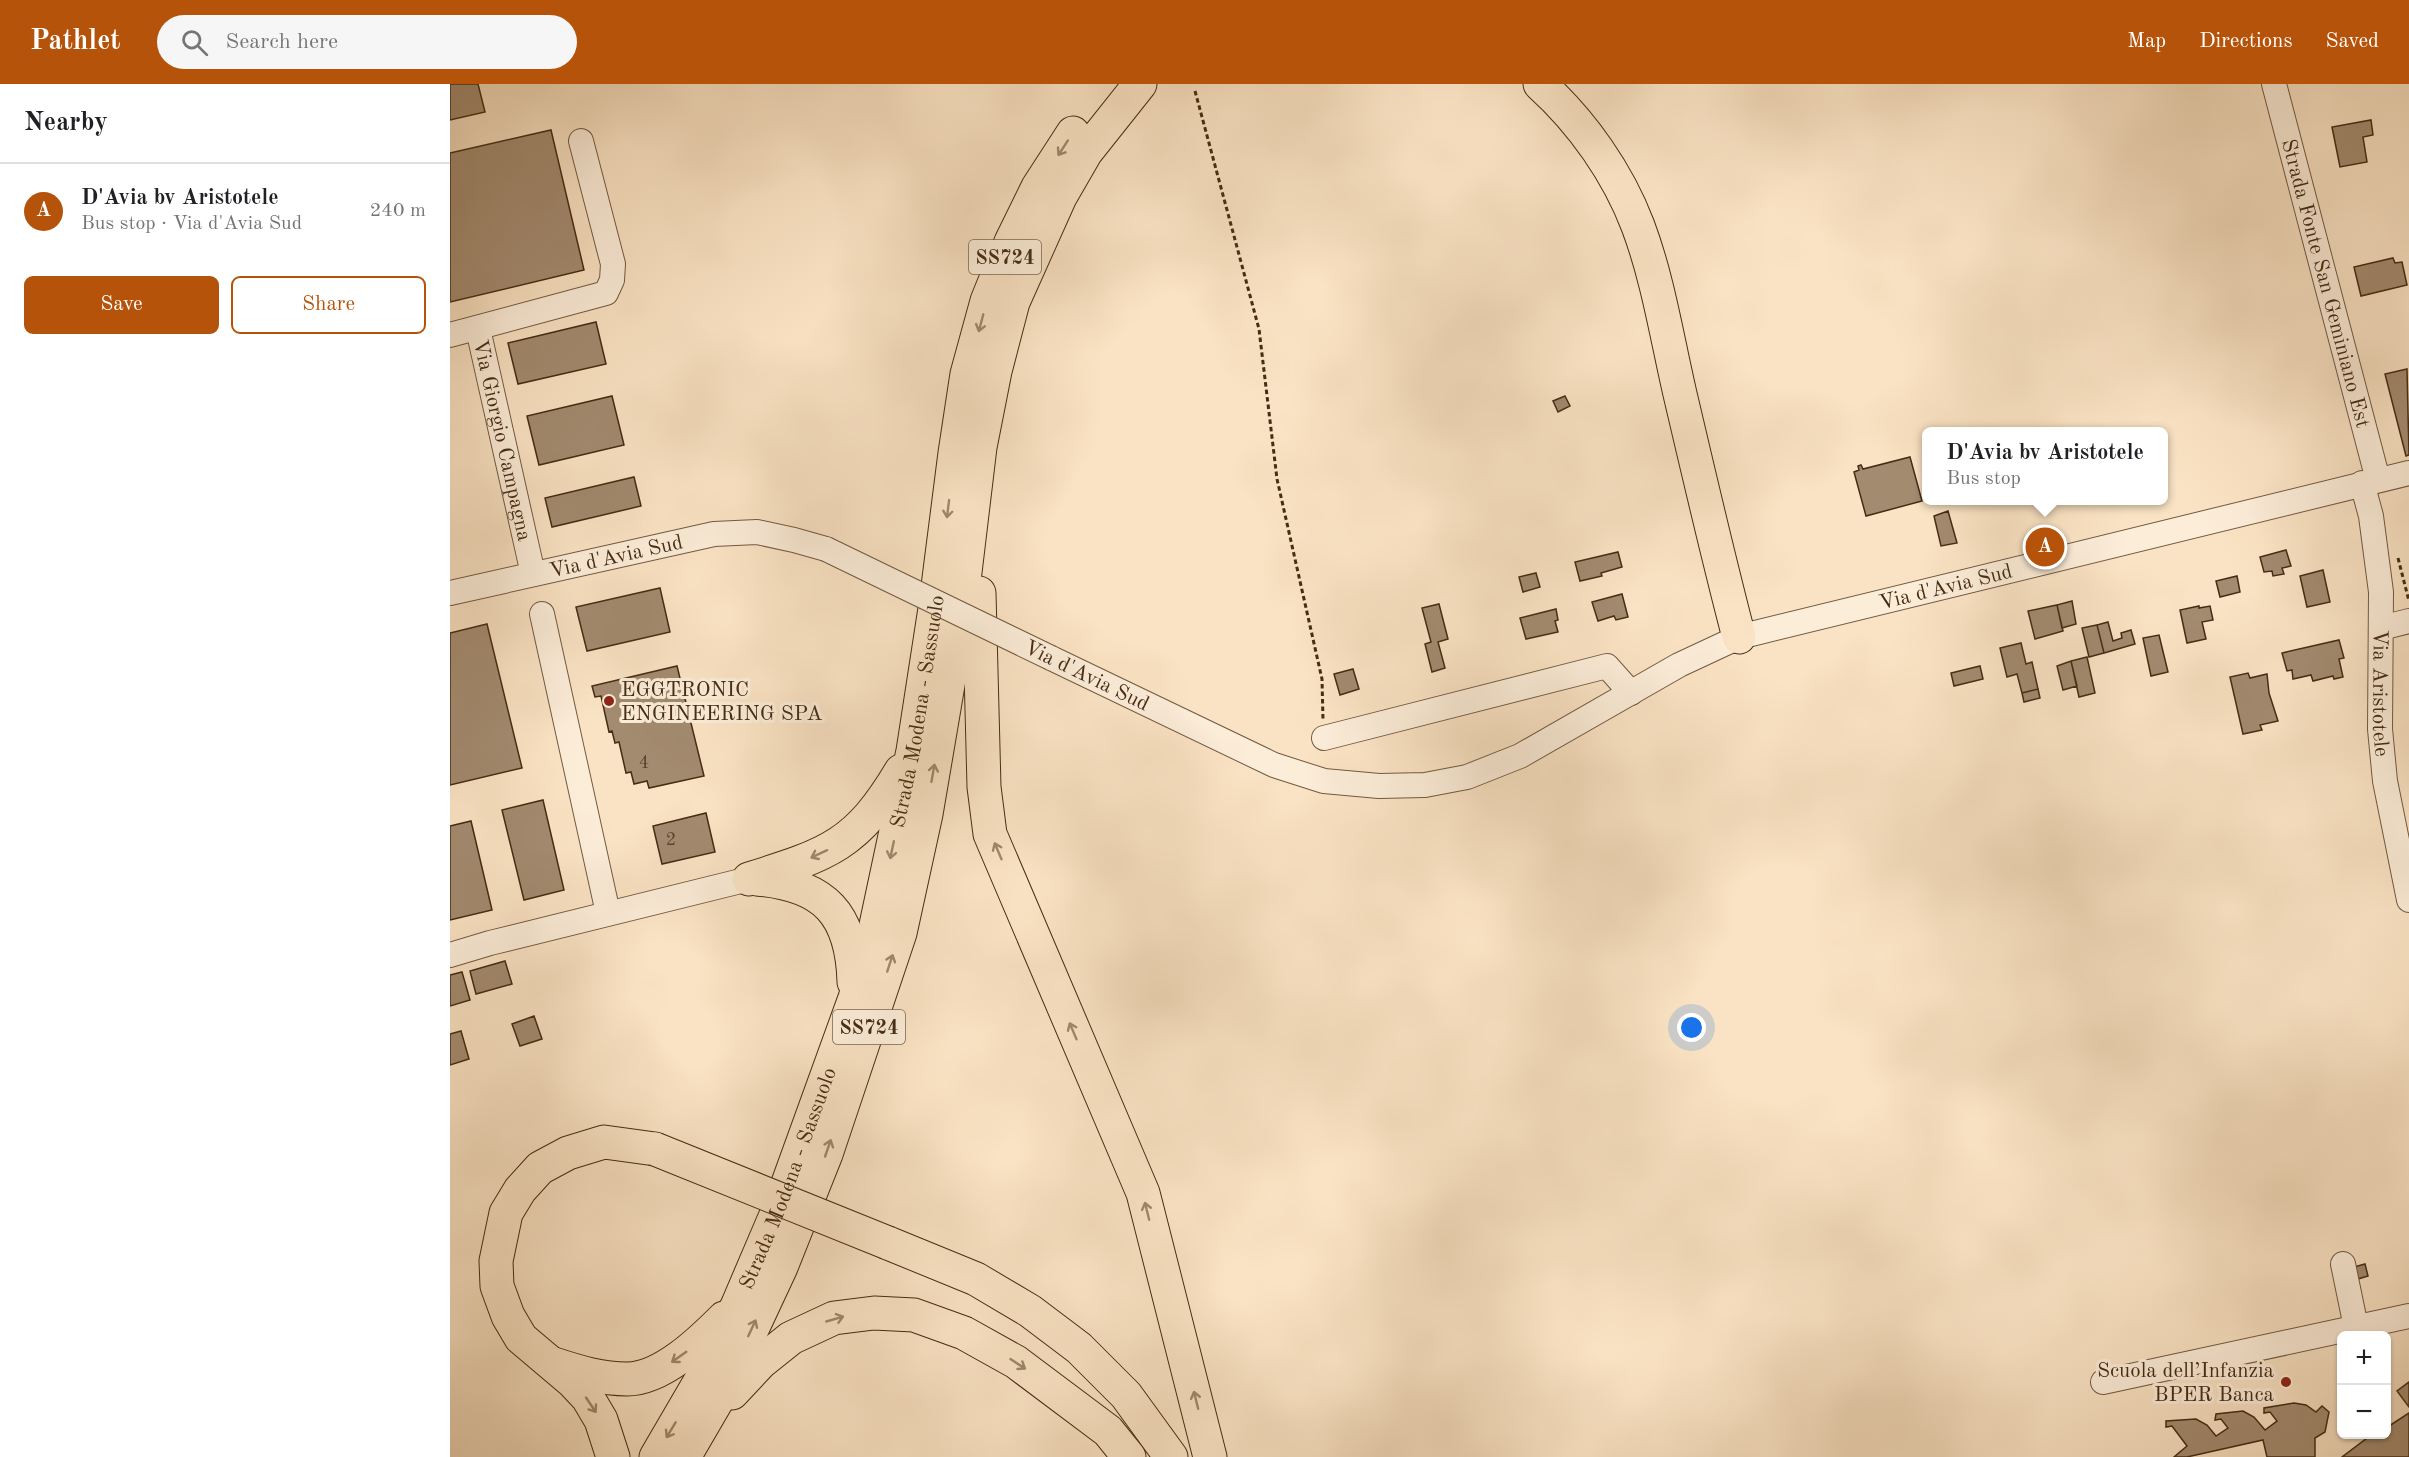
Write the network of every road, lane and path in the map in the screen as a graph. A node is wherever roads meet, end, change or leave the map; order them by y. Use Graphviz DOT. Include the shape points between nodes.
graph roads {
  1 [pos="1111,84"];
  2 [pos="1140,84"];
  3 [pos="1540,84"];
  4 [pos="2274,84"];
  5 [pos="1195,91"];
  6 [pos="581,141"];
  7 [pos="478,329"];
  8 [pos="450,335"];
  9 [pos="980,447"];
  10 [pos="2409,473"];
  11 [pos="2370,482"];
  12 [pos="953,572"];
  13 [pos="533,574"];
  14 [pos="450,593"];
  15 [pos="542,614"];
  16 [pos="2409,621"];
  17 [pos="2381,628"];
  18 [pos="1739,637"];
  19 [pos="1631,693"];
  20 [pos="1324,738"];
  21 [pos="913,751"];
  22 [pos="749,879"];
  23 [pos="2409,900"];
  24 [pos="608,913"];
  25 [pos="450,955"];
  26 [pos="855,998"];
  27 [pos="2343,1264"];
  28 [pos="738,1304"];
  29 [pos="2409,1316"];
  30 [pos="2356,1327"];
  31 [pos="552,1364"];
  32 [pos="2103,1382"];
  33 [pos="707,1418"];
  34 [pos="613,1457"];
  35 [pos="656,1457"];
  36 [pos="684,1457"];
  37 [pos="1129,1457"];
  38 [pos="1171,1457"];
  39 [pos="1210,1457"];
  1 -- 12 [label="highway, SS724, one-way" via="1038,187 987,301 966,385"];
  2 -- 9 [label="highway, SS724" via="1086,153 1060,197 1013,302"];
  3 -- 18 [label="highway" via="1599,153 1638,226"];
  4 -- 11 [label="street, Strada Fonte San Geminiano Est"];
  5 -- 20 [label="path" via="1259,329 1276,479 1322,679"];
  6 -- 7 [label="street" via="613,264 606,293"];
  7 -- 8 [label="street"];
  7 -- 13 [label="street, Via Giorgio Campagna"];
  9 -- 12 [label="highway, SS724"];
  39 -- 9 [label="highway, one-way" via="1143,1193 990,834 984,787 978,559"];
  10 -- 11 [label="street, Via d'Avia Sud"];
  11 -- 17 [label="street, Via Aristotele"];
  11 -- 18 [label="street, Via d'Avia Sud"];
  12 -- 21 [label="highway, Strada Modena - Sassuolo / SS724"];
  33 -- 12 [label="highway, Strada Modena - Sassuolo / SS724, one-way" via="781,1267 826,1154 900,933 926,814"];
  13 -- 14 [label="street"];
  13 -- 19 [label="street, Via d'Avia Sud, bridge" via="714,534 757,532 794,540 826,549 1274,765 1324,781 1425,785 1467,777 1520,756"];
  15 -- 24 [label="street"];
  16 -- 17 [label="street"];
  17 -- 23 [label="street, Via Aristotele" via="2380,729 2385,781"];
  18 -- 19 [label="street, Via d'Avia Sud" via="1707,650"];
  19 -- 20 [label="street" via="1607,666"];
  21 -- 22 [label="highway, one-way" via="885,798 848,838 807,860"];
  21 -- 26 [label="highway, Strada Modena - Sassuolo / SS724, one-way" via="875,930"];
  22 -- 24 [label="street"];
  22 -- 26 [label="highway" via="801,886 824,900 840,917 854,962"];
  24 -- 25 [label="street"];
  26 -- 28 [label="highway, Strada Modena - Sassuolo / SS724" via="779,1208"];
  27 -- 30 [label="street"];
  28 -- 31 [label="highway, one-way" via="687,1352 648,1375 609,1378"];
  28 -- 35 [label="highway, Strada Modena - Sassuolo / SS724, one-way" via="705,1373"];
  29 -- 30 [label="street"];
  30 -- 32 [label="street"];
  31 -- 34 [label="highway, one-way" via="588,1398 601,1420"];
  31 -- 38 [label="highway, bridge" via="521,1338 497,1286 496,1261 506,1213 540,1168 568,1153 604,1142 655,1149 976,1279 1030,1311 1079,1348 1126,1395"];
  33 -- 36 [label="highway, Strada Modena - Sassuolo / SS724"];
  33 -- 37 [label="highway, one-way" via="761,1362 791,1338 834,1318 874,1313 914,1315 964,1333 1016,1362 1108,1431"];
}
